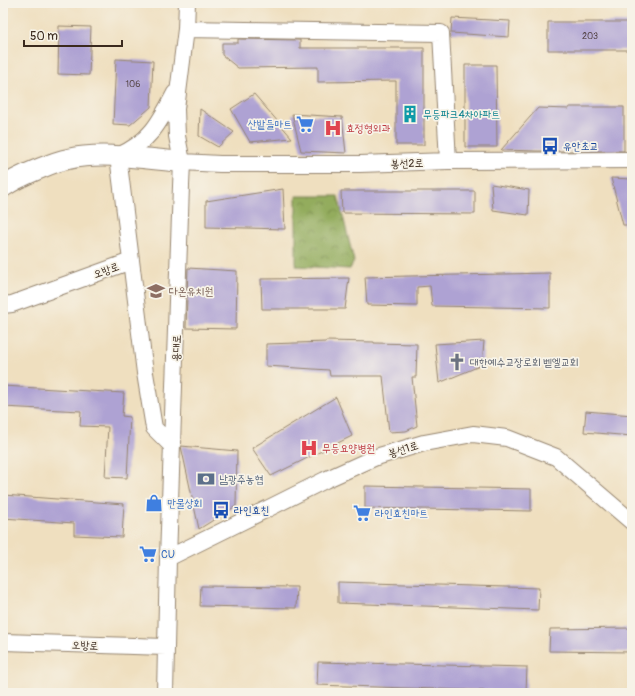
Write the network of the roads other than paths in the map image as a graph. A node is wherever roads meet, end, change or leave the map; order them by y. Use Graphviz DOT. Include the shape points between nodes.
graph roads {
  1 [pos="187,3"];
  2 [pos="186,29"];
  3 [pos="179,86"];
  4 [pos="118,156"];
  5 [pos="632,160"];
  6 [pos="448,161"];
  7 [pos="182,162"];
  8 [pos="3,187"];
  9 [pos="131,261"];
  10 [pos="3,305"];
  11 [pos="172,446"];
  12 [pos="632,522"];
  13 [pos="168,558"];
  14 [pos="3,642"];
  15 [pos="166,647"];
  16 [pos="165,693"];
  1 -- 2 [label="street, 용대로"];
  2 -- 3 [label="street, 용대로"];
  2 -- 6 [label="street" via="441,33"];
  3 -- 4 [label="street" via="154,130 140,144"];
  3 -- 7 [label="street, 용대로" via="176,109 177,136"];
  4 -- 7 [label="main road"];
  4 -- 8 [label="main road" via="87,156 55,162"];
  4 -- 9 [label="street, 오방로"];
  5 -- 6 [label="street, 봉선2로"];
  6 -- 7 [label="street, 봉선2로" via="360,164"];
  7 -- 11 [label="street, 용대로"];
  9 -- 10 [label="street, 오방로"];
  9 -- 11 [label="street" via="154,428"];
  11 -- 13 [label="street, 용대로"];
  12 -- 13 [label="street, 봉선1로" via="556,458 507,438 473,434 424,442 376,457"];
  13 -- 15 [label="street, 용대로"];
  14 -- 15 [label="street, 오방로"];
  15 -- 16 [label="street, 용대로"];
}
